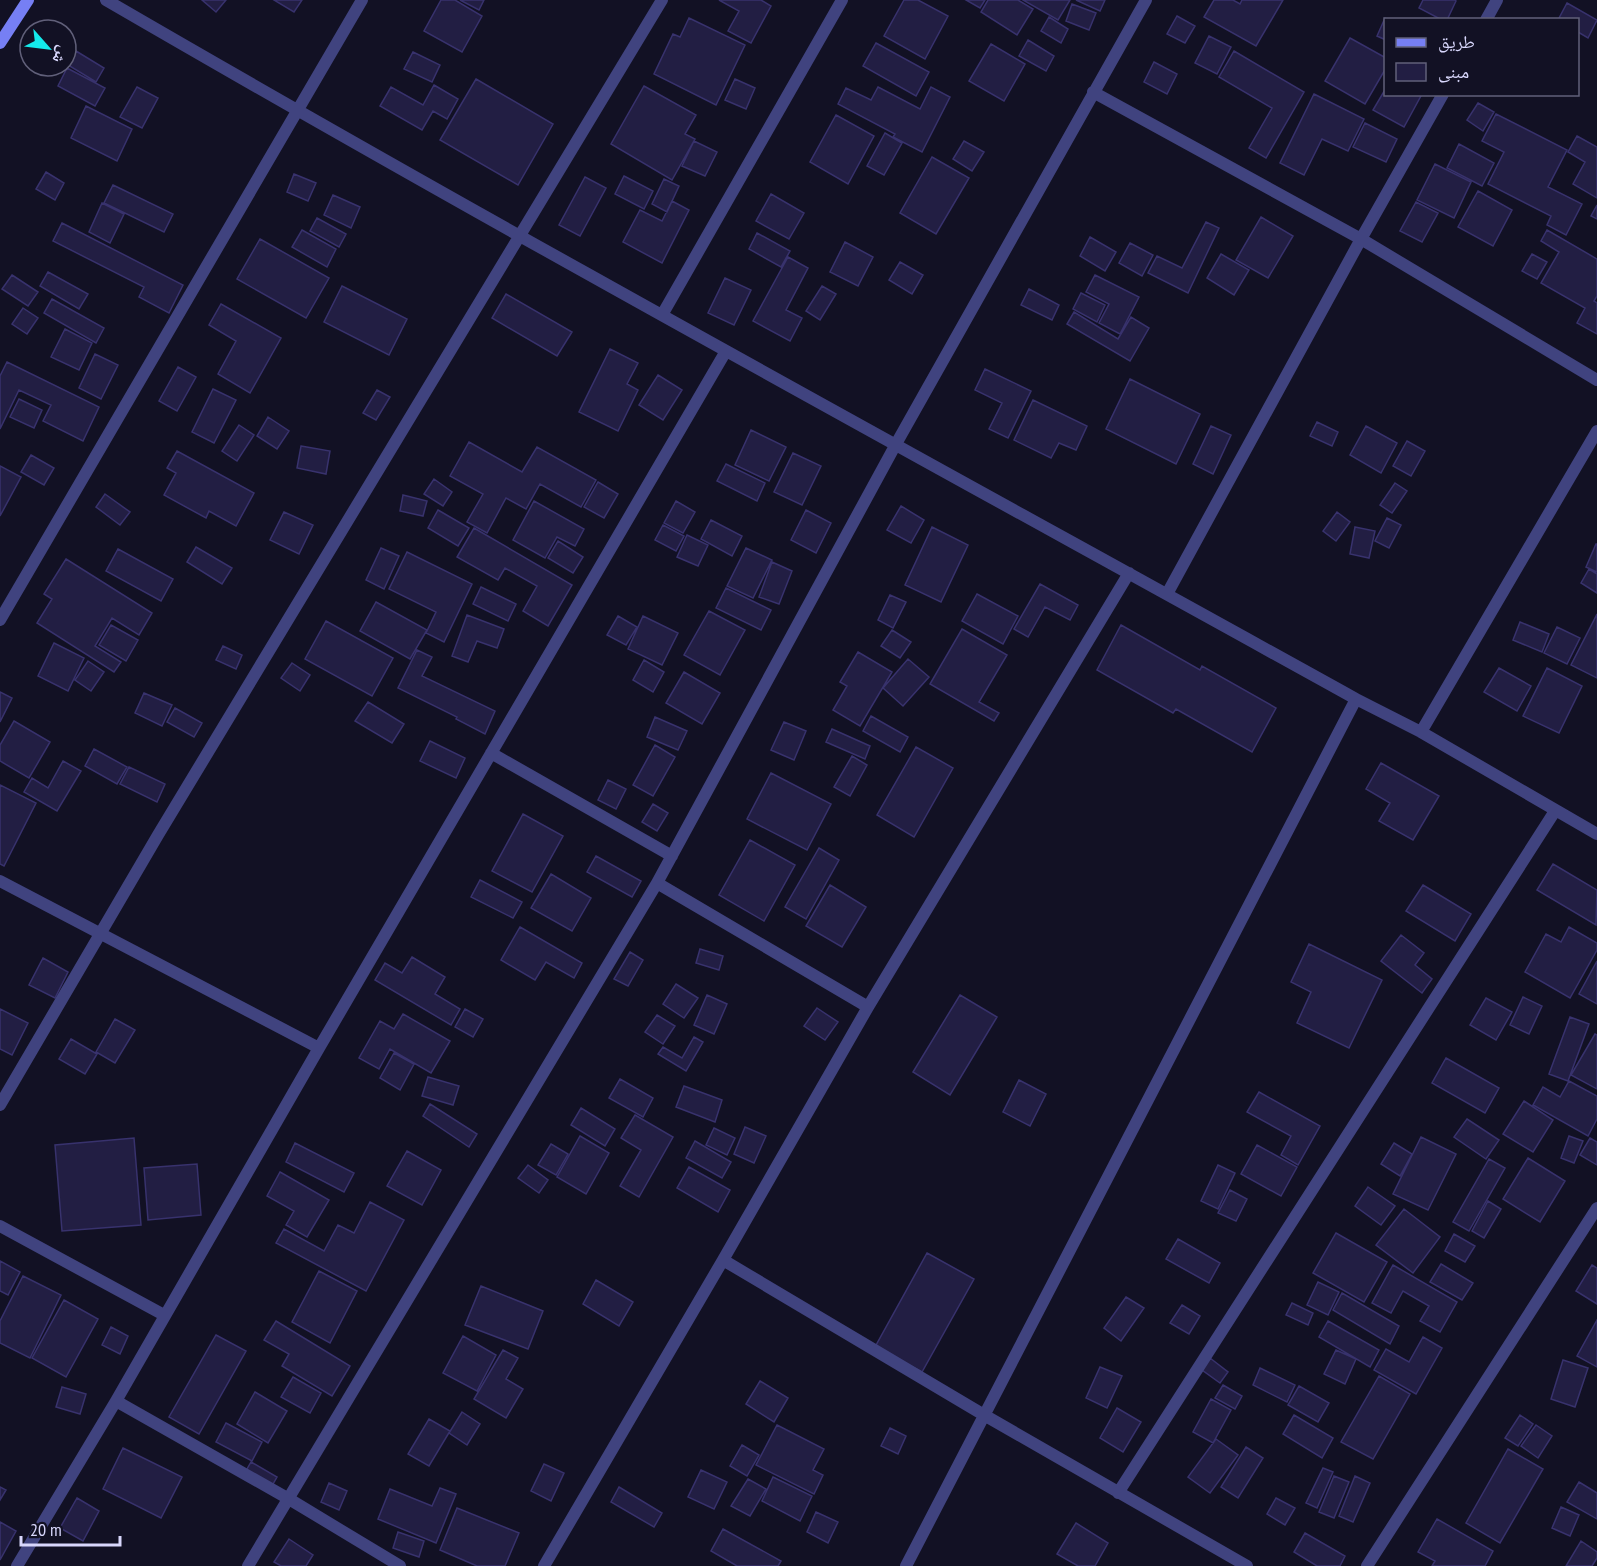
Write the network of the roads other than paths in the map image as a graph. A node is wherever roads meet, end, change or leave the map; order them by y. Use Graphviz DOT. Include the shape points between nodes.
graph roads {
  1 [pos="28,0"];
  2 [pos="106,0"];
  3 [pos="362,0"];
  4 [pos="662,0"];
  5 [pos="842,0"];
  6 [pos="1146,0"];
  7 [pos="1497,0"];
  8 [pos="1487,18"];
  9 [pos="0,43"];
  10 [pos="1093,92"];
  11 [pos="1442,96"];
  12 [pos="296,110"];
  13 [pos="519,235"];
  14 [pos="1361,239"];
  15 [pos="662,315"];
  16 [pos="726,351"];
  17 [pos="1597,380"];
  18 [pos="1597,431"];
  19 [pos="896,444"];
  20 [pos="1129,573"];
  21 [pos="1167,594"];
  22 [pos="0,620"];
  23 [pos="1356,699"];
  24 [pos="1420,732"];
  25 [pos="491,753"];
  26 [pos="1555,811"];
  27 [pos="1597,834"];
  28 [pos="672,856"];
  29 [pos="0,881"];
  30 [pos="657,883"];
  31 [pos="102,933"];
  32 [pos="868,1007"];
  33 [pos="319,1048"];
  34 [pos="0,1105"];
  35 [pos="1597,1208"];
  36 [pos="0,1226"];
  37 [pos="723,1260"];
  38 [pos="164,1315"];
  39 [pos="116,1401"];
  40 [pos="984,1415"];
  41 [pos="1118,1492"];
  42 [pos="289,1499"];
  43 [pos="17,1566"];
  44 [pos="248,1566"];
  45 [pos="400,1566"];
  46 [pos="544,1566"];
  47 [pos="906,1566"];
  48 [pos="1247,1566"];
  49 [pos="1367,1566"];
  1 -- 9 [label="street"];
  2 -- 12 [label="street"];
  3 -- 12 [label="street"];
  4 -- 13 [label="street"];
  5 -- 15 [label="street"];
  6 -- 10 [label="street"];
  7 -- 8 [label="street"];
  10 -- 14 [label="street"];
  10 -- 19 [label="street"];
  11 -- 14 [label="street"];
  12 -- 13 [label="street"];
  12 -- 22 [label="street"];
  13 -- 15 [label="street"];
  13 -- 31 [label="street"];
  14 -- 17 [label="street"];
  14 -- 21 [label="street"];
  15 -- 16 [label="street"];
  16 -- 19 [label="street"];
  16 -- 25 [label="street"];
  18 -- 24 [label="street"];
  19 -- 20 [label="street"];
  19 -- 28 [label="street"];
  20 -- 21 [label="street"];
  20 -- 32 [label="street"];
  21 -- 23 [label="street"];
  23 -- 24 [label="street"];
  23 -- 40 [label="street"];
  24 -- 26 [label="street"];
  25 -- 28 [label="street"];
  25 -- 33 [label="street"];
  26 -- 27 [label="street"];
  26 -- 41 [label="street"];
  28 -- 30 [label="street"];
  29 -- 31 [label="street"];
  30 -- 32 [label="street"];
  30 -- 42 [label="street"];
  31 -- 33 [label="street"];
  31 -- 34 [label="street"];
  32 -- 37 [label="street"];
  33 -- 38 [label="street"];
  35 -- 49 [label="street"];
  36 -- 38 [label="street"];
  37 -- 40 [label="street"];
  37 -- 46 [label="street"];
  38 -- 39 [label="street"];
  39 -- 42 [label="street"];
  39 -- 43 [label="street"];
  40 -- 41 [label="street"];
  40 -- 47 [label="street"];
  41 -- 48 [label="street"];
  42 -- 44 [label="street"];
  42 -- 45 [label="street"];
}
